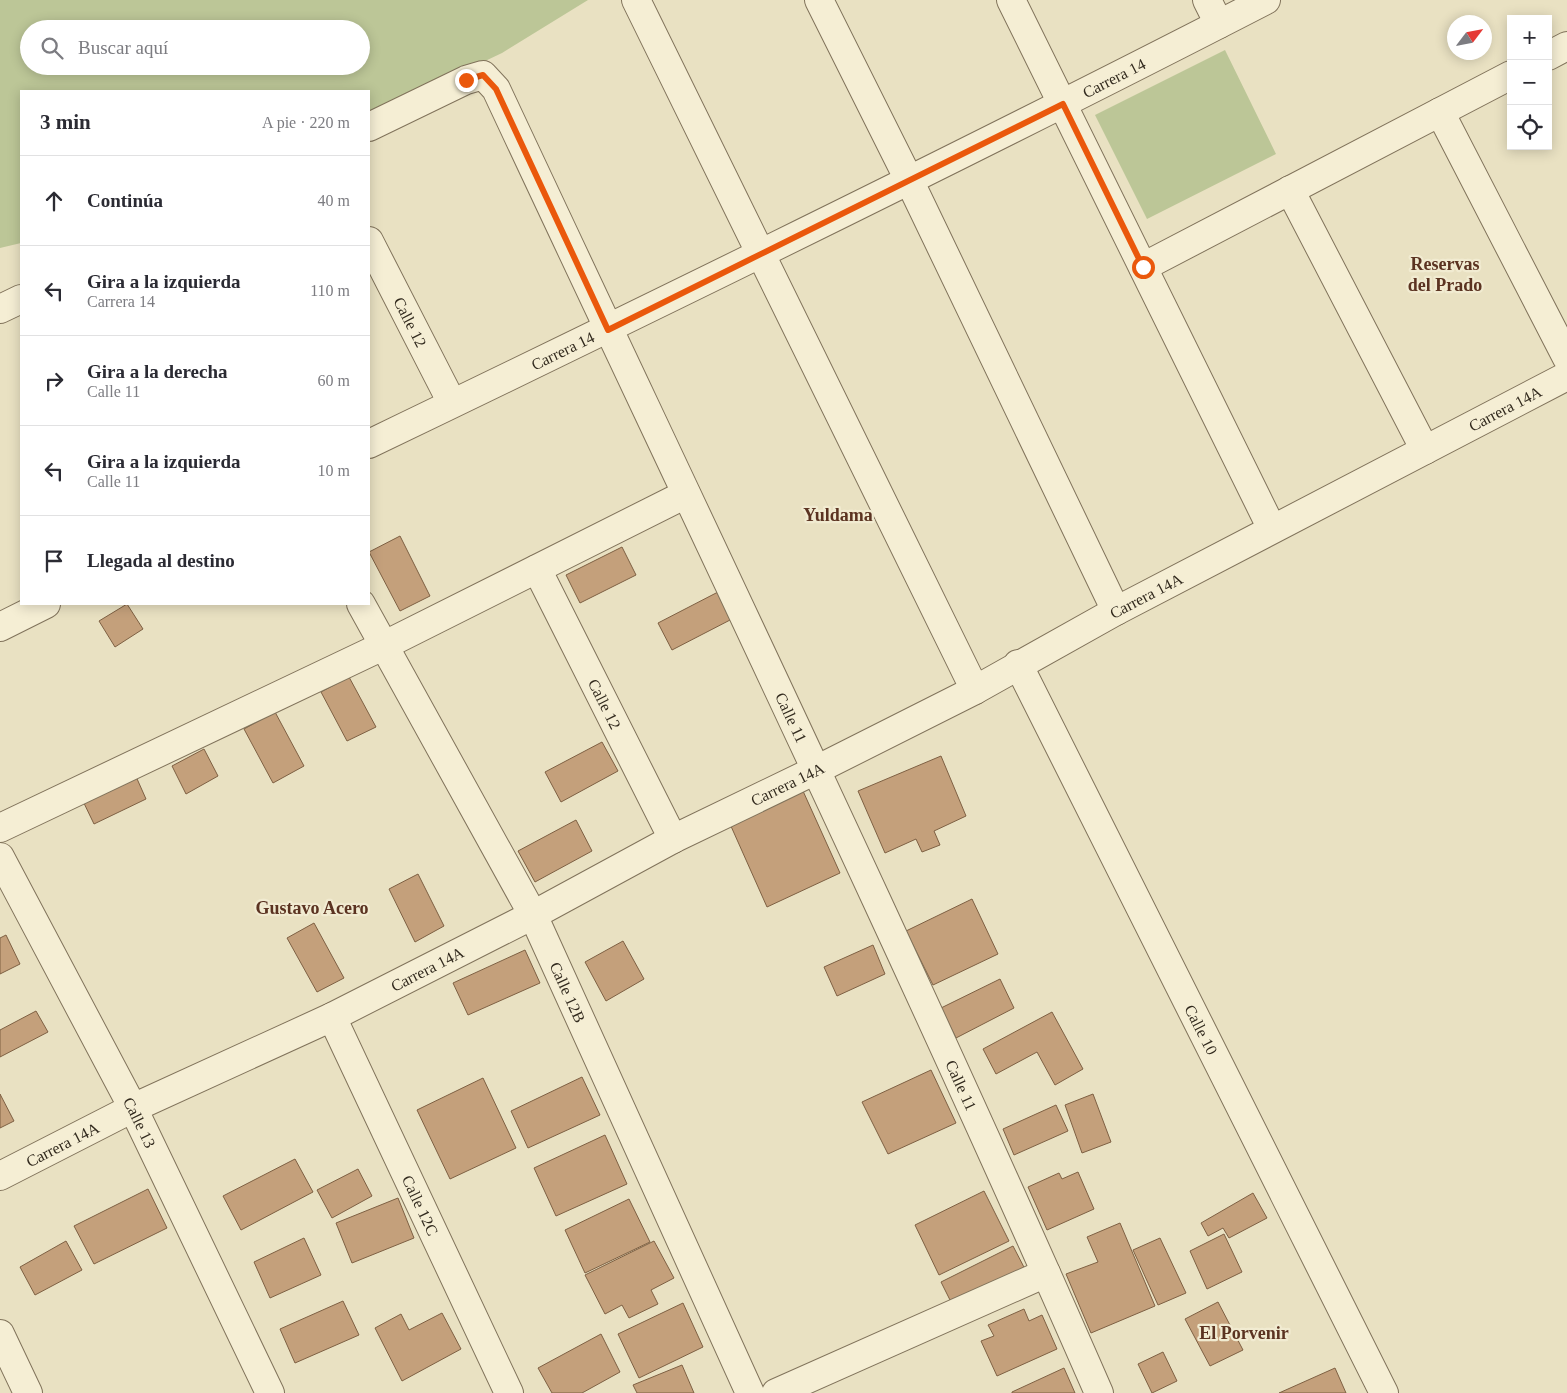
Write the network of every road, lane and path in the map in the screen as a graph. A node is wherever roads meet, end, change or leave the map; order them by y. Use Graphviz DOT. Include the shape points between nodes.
graph roads {
  1 [pos="636,0"];
  2 [pos="819,0"];
  3 [pos="1011,0"];
  4 [pos="1207,0"];
  5 [pos="1266,0"];
  6 [pos="1219,24"];
  7 [pos="1567,46"];
  8 [pos="1552,54"];
  9 [pos="1507,77"];
  10 [pos="1063,104"];
  11 [pos="1440,112"];
  12 [pos="370,128"];
  13 [pos="909,180"];
  14 [pos="1290,190"];
  15 [pos="370,243"];
  16 [pos="760,252"];
  17 [pos="1143,267"];
  18 [pos="20,299"];
  19 [pos="0,309"];
  20 [pos="608,330"];
  21 [pos="1567,358"];
  22 [pos="1567,376"];
  23 [pos="452,404"];
  24 [pos="370,444"];
  25 [pos="1425,450"];
  26 [pos="686,494"];
  27 [pos="1272,529"];
  28 [pos="537,569"];
  29 [pos="44,605"];
  30 [pos="362,605"];
  31 [pos="1116,611"];
  32 [pos="0,627"];
  33 [pos="383,646"];
  34 [pos="1018,664"];
  35 [pos="974,690"];
  36 [pos="816,770"];
  37 [pos="0,828"];
  38 [pos="673,839"];
  39 [pos="0,856"];
  40 [pos="533,915"];
  41 [pos="332,1017"];
  42 [pos="133,1108"];
  43 [pos="0,1176"];
  44 [pos="1046,1273"];
  45 [pos="0,1334"];
  46 [pos="28,1393"];
  47 [pos="270,1393"];
  48 [pos="509,1393"];
  49 [pos="750,1393"];
  50 [pos="776,1393"];
  51 [pos="1099,1393"];
  52 [pos="1384,1393"];
  1 -- 16 [label="street"];
  2 -- 13 [label="street"];
  3 -- 10 [label="street"];
  4 -- 6 [label="street"];
  5 -- 6 [label="street, Carrera 14"];
  6 -- 10 [label="street, Carrera 14"];
  7 -- 8 [label="street"];
  9 -- 11 [label="street"];
  10 -- 13 [label="street, Carrera 14"];
  10 -- 17 [label="street"];
  11 -- 14 [label="street"];
  11 -- 21 [label="street"];
  12 -- 20 [label="street, Calle 11" via="466,80 483,75 496,89"];
  13 -- 16 [label="street, Carrera 14"];
  13 -- 31 [label="street"];
  14 -- 17 [label="street"];
  14 -- 25 [label="street"];
  15 -- 23 [label="street, Calle 12"];
  16 -- 20 [label="street, Carrera 14"];
  16 -- 35 [label="street"];
  17 -- 27 [label="street"];
  18 -- 19 [label="street"];
  20 -- 23 [label="street, Carrera 14"];
  20 -- 26 [label="street, Calle 11"];
  22 -- 25 [label="street, Carrera 14A"];
  23 -- 24 [label="street, Carrera 14"];
  25 -- 27 [label="street, Carrera 14A"];
  26 -- 28 [label="street"];
  26 -- 36 [label="street, Calle 11"];
  27 -- 31 [label="street, Carrera 14A"];
  28 -- 33 [label="street"];
  28 -- 38 [label="street, Calle 12"];
  29 -- 32 [label="street"];
  30 -- 33 [label="street, Calle 12B"];
  31 -- 34 [label="street, Carrera 14A"];
  33 -- 37 [label="street"];
  33 -- 40 [label="street, Calle 12B"];
  34 -- 35 [label="street, Carrera 14A"];
  34 -- 52 [label="street, Calle 10"];
  35 -- 36 [label="street, Carrera 14A"];
  36 -- 38 [label="street, Carrera 14A"];
  36 -- 44 [label="street, Calle 11"];
  38 -- 40 [label="street, Carrera 14A"];
  39 -- 42 [label="street, Calle 13"];
  40 -- 41 [label="street, Carrera 14A"];
  40 -- 49 [label="street, Calle 12B"];
  41 -- 42 [label="street, Carrera 14A"];
  41 -- 48 [label="street, Calle 12C"];
  42 -- 43 [label="street, Carrera 14A"];
  42 -- 47 [label="street, Calle 13"];
  44 -- 50 [label="street"];
  44 -- 51 [label="street, Calle 11"];
  45 -- 46 [label="street"];
}
